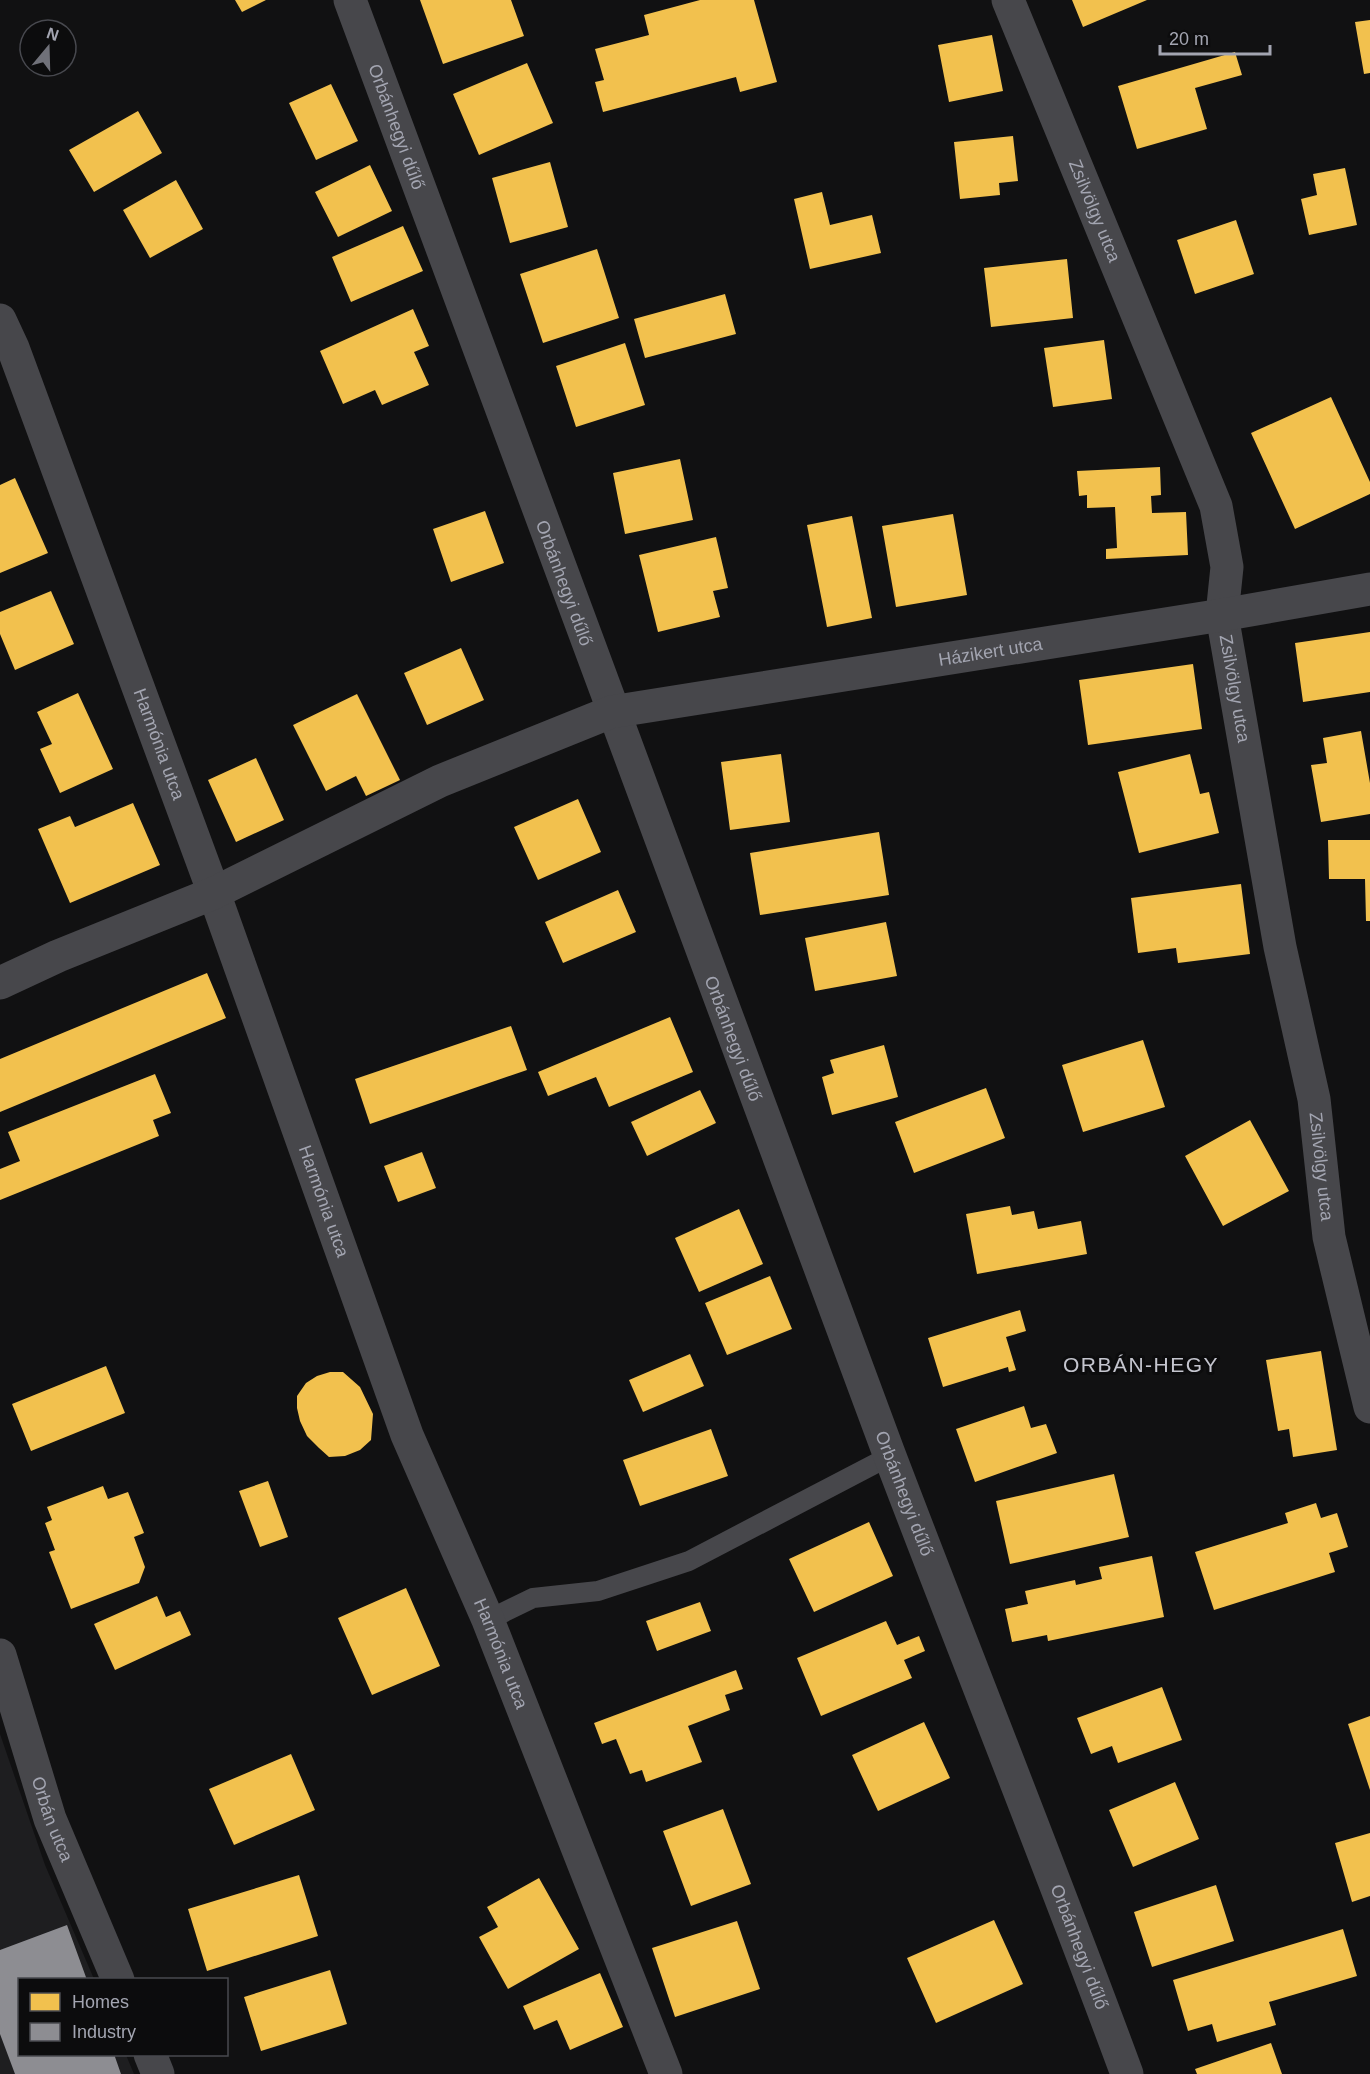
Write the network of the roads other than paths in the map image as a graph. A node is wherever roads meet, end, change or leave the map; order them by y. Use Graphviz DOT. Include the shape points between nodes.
graph roads {
  1 [pos="350,0"];
  2 [pos="1008,0"];
  3 [pos="0,320"];
  4 [pos="1370,589"];
  5 [pos="1222,615"];
  6 [pos="611,712"];
  7 [pos="214,893"];
  8 [pos="0,983"];
  9 [pos="1370,1407"];
  10 [pos="890,1456"];
  11 [pos="488,1620"];
  12 [pos="0,1655"];
  13 [pos="117,1978"];
  14 [pos="150,2056"];
  15 [pos="158,2074"];
  16 [pos="666,2074"];
  17 [pos="1127,2074"];
  1 -- 6 [label="street, Orbánhegyi dűlő"];
  2 -- 5 [label="street, Zsilvölgy utca" via="1216,506 1227,567"];
  3 -- 7 [label="street, Harmónia utca"];
  4 -- 5 [label="street, Házikert utca"];
  5 -- 6 [label="street, Házikert utca"];
  5 -- 9 [label="street, Zsilvölgy utca" via="1280,947 1314,1099 1329,1237"];
  6 -- 7 [label="street, Házikert utca" via="440,781"];
  6 -- 10 [label="street, Orbánhegyi dűlő"];
  7 -- 8 [label="street, Házikert utca"];
  7 -- 11 [label="street, Harmónia utca" via="407,1435"];
  10 -- 11 [label="lane" via="689,1561 598,1591 533,1598"];
  10 -- 17 [label="street, Orbánhegyi dűlő"];
  11 -- 16 [label="street, Harmónia utca"];
  12 -- 13 [label="street, Orbán utca" via="50,1820"];
  14 -- 15 [label="street"];
}
